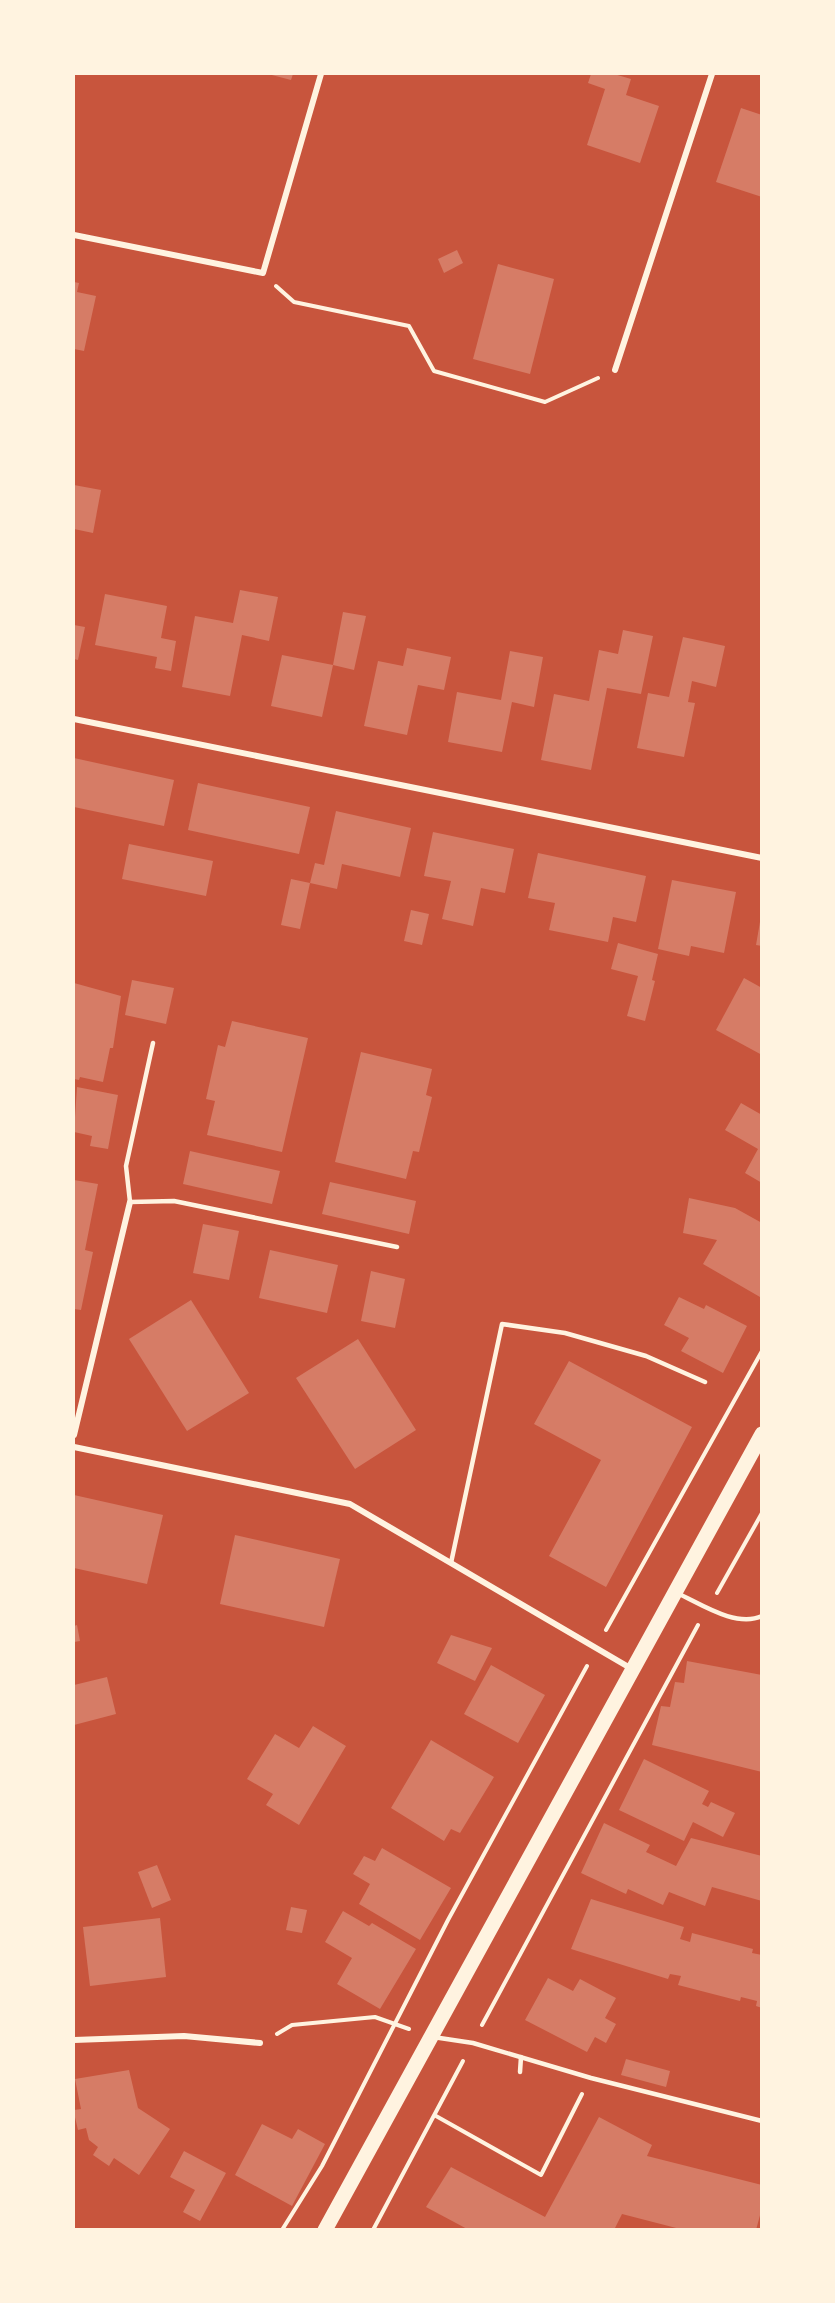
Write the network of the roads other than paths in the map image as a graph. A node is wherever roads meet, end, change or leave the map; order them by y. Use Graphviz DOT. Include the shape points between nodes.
graph roads {
  1 [pos="321,74"];
  2 [pos="712,74"];
  3 [pos="74,235"];
  4 [pos="615,370"];
  5 [pos="74,719"];
  6 [pos="762,858"];
  7 [pos="153,1042"];
  8 [pos="130,1202"];
  9 [pos="397,1247"];
  10 [pos="705,1382"];
  11 [pos="74,1435"];
  12 [pos="760,1439"];
  13 [pos="74,1447"];
  14 [pos="451,1563"];
  15 [pos="674,1592"];
  16 [pos="762,1616"];
  17 [pos="632,1669"];
  18 [pos="430,2036"];
  19 [pos="74,2040"];
  20 [pos="260,2043"];
  21 [pos="521,2057"];
  22 [pos="520,2072"];
  23 [pos="762,2121"];
  24 [pos="325,2229"];
  1 -- 3 [label="street" via="263,273"];
  2 -- 4 [label="street"];
  5 -- 6 [label="street"];
  7 -- 8 [label="lane" via="126,1166"];
  8 -- 9 [label="lane" via="174,1201"];
  8 -- 11 [label="street"];
  10 -- 14 [label="lane" via="646,1356 565,1334 502,1324"];
  12 -- 15 [label="main road"];
  13 -- 14 [label="street" via="350,1504"];
  14 -- 17 [label="street"];
  15 -- 16 [label="lane" via="732,1617 753,1620"];
  15 -- 17 [label="main road"];
  17 -- 18 [label="main road"];
  18 -- 21 [label="lane"];
  18 -- 24 [label="main road"];
  19 -- 20 [label="street" via="184,2036"];
  21 -- 22 [label="lane"];
  21 -- 23 [label="lane"];
}
